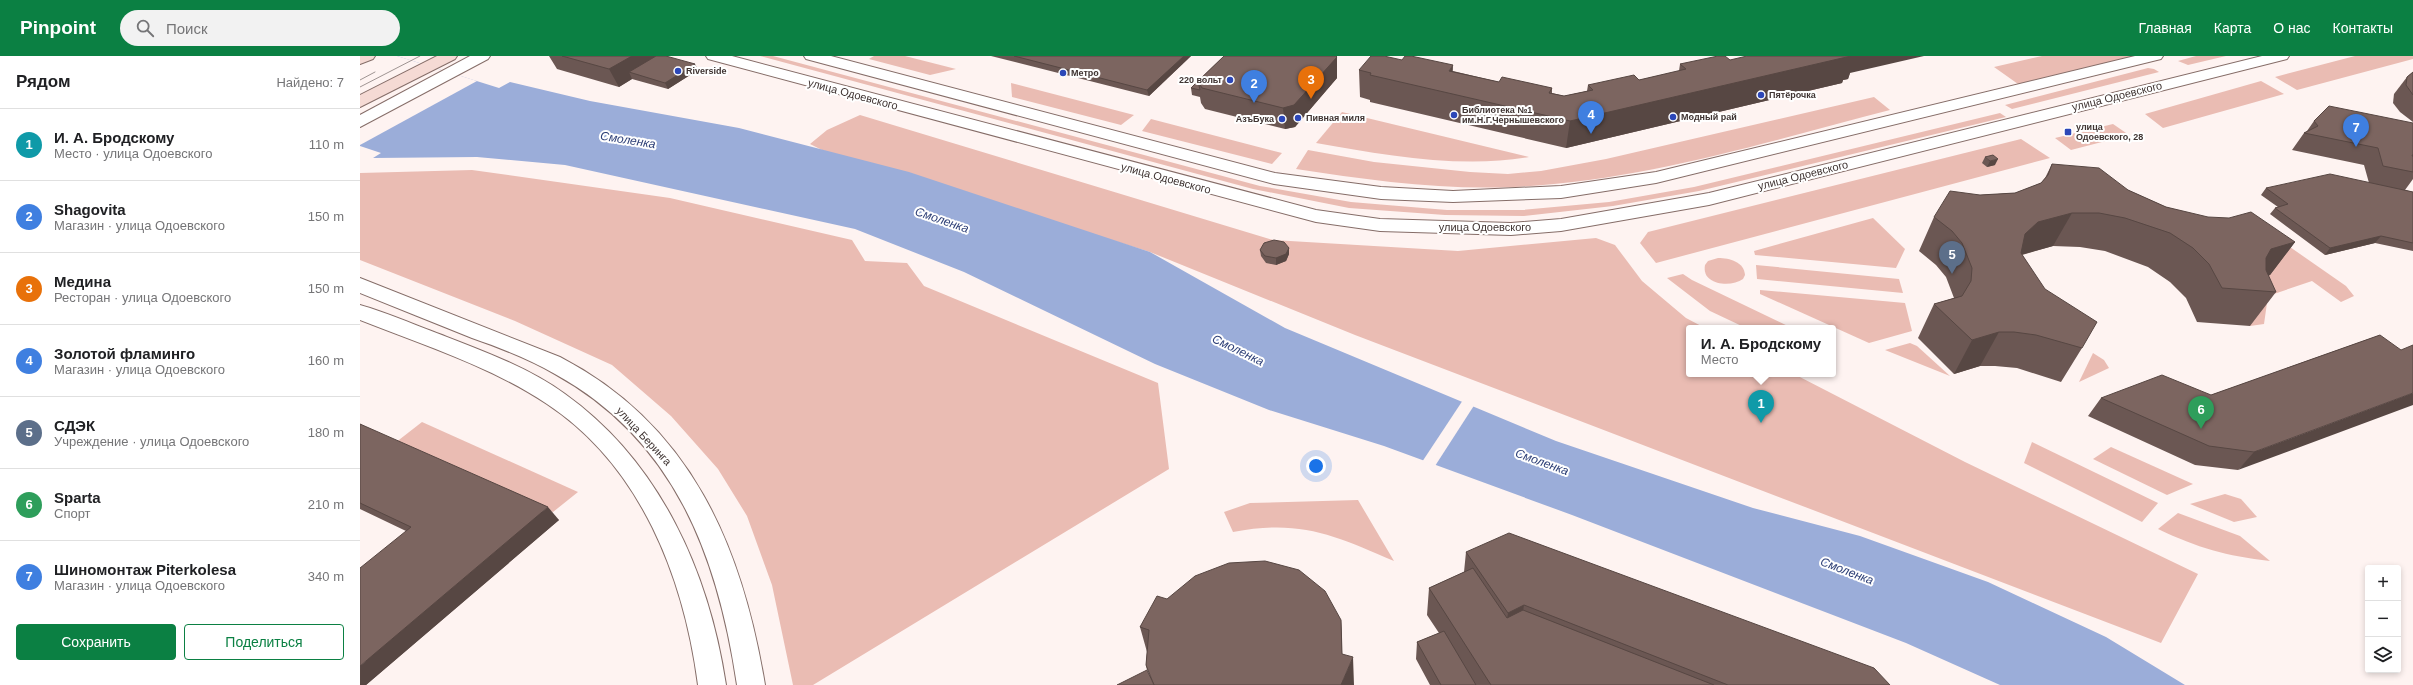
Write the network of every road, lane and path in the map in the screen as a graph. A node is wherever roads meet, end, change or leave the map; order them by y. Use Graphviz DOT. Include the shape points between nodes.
graph roads {
  1 [pos="367,56"];
  2 [pos="449,56"];
  3 [pos="482,56"];
  4 [pos="714,56"];
  5 [pos="812,56"];
  6 [pos="2153,56"];
  7 [pos="2281,56"];
  8 [pos="360,60"];
  9 [pos="2188,79"];
  10 [pos="360,102"];
  11 [pos="360,122"];
  12 [pos="360,285"];
  13 [pos="360,312"];
  14 [pos="712,685"];
  15 [pos="751,685"];
  1 -- 8 [label="main road"];
  2 -- 10 [label="main road"];
  3 -- 11 [label="street"];
  4 -- 9 [label="street, улица Одоевского" via="1308,214 1380,225 1466,229 1561,225 1709,199"];
  5 -- 6 [label="street" via="1274,178 1326,188 1389,195 1484,197 1562,192 1717,164"];
  6 -- 9 [label="street"];
  7 -- 9 [label="street, улица Одоевского"];
  12 -- 15 [label="street, улица Беринга" via="549,362 580,378 629,416 690,489 708,524 738,608"];
  13 -- 14 [label="street" via="510,373 556,399 595,431 638,480 678,554 702,619"];
}
